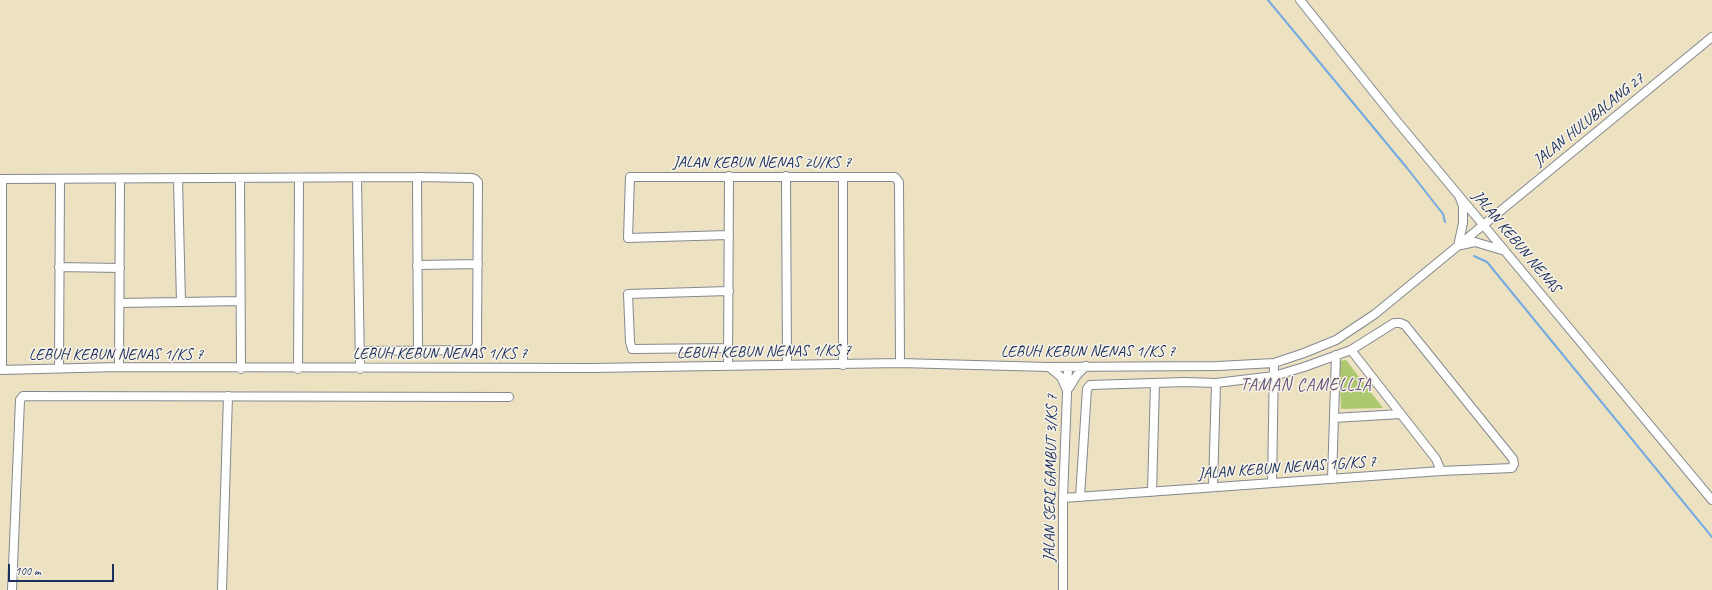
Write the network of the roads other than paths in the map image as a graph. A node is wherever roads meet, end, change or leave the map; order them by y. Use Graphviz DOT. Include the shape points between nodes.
graph roads {
  1 [pos="1300,0"];
  2 [pos="1712,37"];
  3 [pos="729,176"];
  4 [pos="786,176"];
  5 [pos="417,177"];
  6 [pos="843,177"];
  7 [pos="357,178"];
  8 [pos="1,179"];
  9 [pos="120,179"];
  10 [pos="240,179"];
  11 [pos="299,179"];
  12 [pos="60,180"];
  13 [pos="178,180"];
  14 [pos="1459,195"];
  15 [pos="1484,224"];
  16 [pos="729,235"];
  17 [pos="1462,243"];
  18 [pos="1506,252"];
  19 [pos="478,264"];
  20 [pos="417,265"];
  21 [pos="1,267"];
  22 [pos="59,267"];
  23 [pos="120,268"];
  24 [pos="729,291"];
  25 [pos="240,301"];
  26 [pos="181,302"];
  27 [pos="120,303"];
  28 [pos="728,348"];
  29 [pos="360,350"];
  30 [pos="418,350"];
  31 [pos="1351,350"];
  32 [pos="1336,356"];
  33 [pos="900,363"];
  34 [pos="1274,363"];
  35 [pos="787,365"];
  36 [pos="843,365"];
  37 [pos="728,366"];
  38 [pos="1086,366"];
  39 [pos="119,367"];
  40 [pos="1049,367"];
  41 [pos="1068,367"];
  42 [pos="59,368"];
  43 [pos="241,369"];
  44 [pos="298,369"];
  45 [pos="360,369"];
  46 [pos="1,370"];
  47 [pos="1274,376"];
  48 [pos="1155,383"];
  49 [pos="1216,383"];
  50 [pos="1067,390"];
  51 [pos="228,396"];
  52 [pos="509,397"];
  53 [pos="1400,414"];
  54 [pos="1334,418"];
  55 [pos="1441,471"];
  56 [pos="1332,479"];
  57 [pos="1272,483"];
  58 [pos="1213,487"];
  59 [pos="1152,492"];
  60 [pos="1710,495"];
  61 [pos="1080,497"];
  62 [pos="1063,498"];
  63 [pos="12,590"];
  64 [pos="222,590"];
  65 [pos="1063,590"];
  1 -- 14 [label="street, JALAN KEBUN NENAS"];
  2 -- 15 [label="street, JALAN HULUBALANG 27"];
  3 -- 4 [label="street, JALAN KEBUN NENAS 2U/KS 7"];
  3 -- 16 [label="street"];
  3 -- 16 [label="street, JALAN KEBUN NENAS 2U/KS 7" via="631,177 628,181 628,238"];
  4 -- 6 [label="street, JALAN KEBUN NENAS 2U/KS 7"];
  4 -- 35 [label="street"];
  5 -- 7 [label="street"];
  5 -- 19 [label="street" via="472,178 478,182"];
  5 -- 20 [label="street"];
  6 -- 33 [label="street, JALAN KEBUN NENAS 2U/KS 7" via="898,179"];
  6 -- 36 [label="street"];
  7 -- 11 [label="street"];
  7 -- 29 [label="street"];
  8 -- 12 [label="street"];
  8 -- 21 [label="street"];
  9 -- 12 [label="street"];
  9 -- 13 [label="street"];
  9 -- 23 [label="street"];
  10 -- 11 [label="street"];
  10 -- 13 [label="street"];
  10 -- 25 [label="street"];
  11 -- 44 [label="street"];
  12 -- 22 [label="street"];
  13 -- 26 [label="street"];
  14 -- 15 [label="street, JALAN KEBUN NENAS"];
  14 -- 17 [label="street" via="1463,206"];
  15 -- 17 [label="street, LEBUH KEBUN NENAS 1/KS 7"];
  15 -- 18 [label="street, JALAN KEBUN NENAS"];
  16 -- 24 [label="street"];
  17 -- 18 [label="street" via="1475,242"];
  17 -- 34 [label="street, LEBUH KEBUN NENAS 1/KS 7" via="1400,296 1352,330 1324,345"];
  18 -- 60 [label="street, JALAN KEBUN NENAS"];
  19 -- 20 [label="street"];
  19 -- 30 [label="street" via="475,348"];
  20 -- 30 [label="street"];
  21 -- 46 [label="street"];
  22 -- 23 [label="street"];
  22 -- 42 [label="street"];
  23 -- 27 [label="street"];
  24 -- 28 [label="street"];
  24 -- 28 [label="street" via="628,294 630,342 634,349"];
  25 -- 26 [label="street"];
  25 -- 43 [label="street"];
  26 -- 27 [label="street"];
  27 -- 39 [label="street"];
  28 -- 37 [label="street"];
  29 -- 30 [label="street"];
  29 -- 45 [label="street"];
  31 -- 32 [label="street"];
  31 -- 53 [label="street"];
  31 -- 55 [label="street, JALAN KEBUN NENAS 1G/KS 7" via="1394,323 1400,322 1405,325 1513,459 1514,464 1512,468"];
  32 -- 47 [label="street"];
  32 -- 54 [label="street"];
  33 -- 36 [label="street, LEBUH KEBUN NENAS 1/KS 7"];
  33 -- 40 [label="street, LEBUH KEBUN NENAS 1/KS 7"];
  34 -- 38 [label="street, LEBUH KEBUN NENAS 1/KS 7" via="1218,366"];
  34 -- 47 [label="street"];
  35 -- 36 [label="street, LEBUH KEBUN NENAS 1/KS 7"];
  35 -- 37 [label="street, LEBUH KEBUN NENAS 1/KS 7"];
  37 -- 45 [label="street, LEBUH KEBUN NENAS 1/KS 7"];
  38 -- 41 [label="street, LEBUH KEBUN NENAS 1/KS 7"];
  38 -- 50 [label="street" via="1076,375"];
  39 -- 42 [label="street, LEBUH KEBUN NENAS 1/KS 7"];
  39 -- 43 [label="street, LEBUH KEBUN NENAS 1/KS 7"];
  40 -- 41 [label="street, LEBUH KEBUN NENAS 1/KS 7"];
  40 -- 50 [label="street" via="1061,377"];
  41 -- 50 [label="street, JALAN SERI GAMBUT 3/KS 7"];
  42 -- 46 [label="street, LEBUH KEBUN NENAS 1/KS 7"];
  43 -- 44 [label="street, LEBUH KEBUN NENAS 1/KS 7"];
  44 -- 45 [label="street, LEBUH KEBUN NENAS 1/KS 7"];
  47 -- 49 [label="street"];
  47 -- 57 [label="street"];
  48 -- 49 [label="street"];
  48 -- 59 [label="street"];
  48 -- 61 [label="street" via="1090,385 1087,389"];
  49 -- 58 [label="street"];
  50 -- 62 [label="street, JALAN SERI GAMBUT 3/KS 7"];
  51 -- 52 [label="street"];
  51 -- 63 [label="street" via="21,397"];
  51 -- 64 [label="street"];
  53 -- 54 [label="street"];
  53 -- 55 [label="street" via="1436,459"];
  54 -- 56 [label="street"];
  55 -- 56 [label="street, JALAN KEBUN NENAS 1G/KS 7"];
  56 -- 57 [label="street, JALAN KEBUN NENAS 1G/KS 7"];
  57 -- 58 [label="street, JALAN KEBUN NENAS 1G/KS 7"];
  58 -- 59 [label="street, JALAN KEBUN NENAS 1G/KS 7"];
  59 -- 61 [label="street, JALAN KEBUN NENAS 1G/KS 7"];
  61 -- 62 [label="street, JALAN KEBUN NENAS 1G/KS 7"];
  62 -- 65 [label="street, JALAN SERI GAMBUT 3/KS 7"];
}
